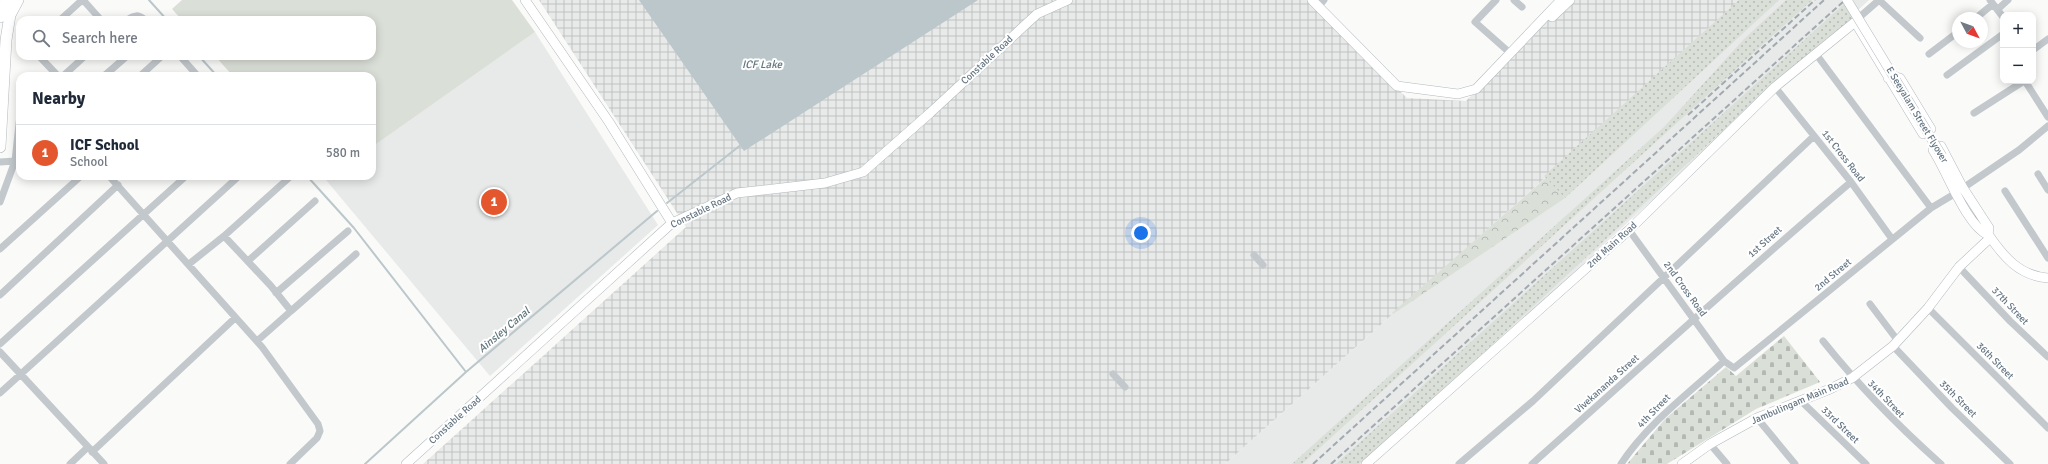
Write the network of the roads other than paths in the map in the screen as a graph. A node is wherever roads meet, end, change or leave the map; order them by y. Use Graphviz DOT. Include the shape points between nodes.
graph roads {
  1 [pos="6,0"];
  2 [pos="18,0"];
  3 [pos="525,0"];
  4 [pos="1068,0"];
  5 [pos="1496,0"];
  6 [pos="1514,0"];
  7 [pos="1561,0"];
  8 [pos="1570,0"];
  9 [pos="1847,0"];
  10 [pos="1879,0"];
  11 [pos="2008,0"];
  12 [pos="1318,2"];
  13 [pos="1994,4"];
  14 [pos="1522,7"];
  15 [pos="1984,12"];
  16 [pos="2000,13"];
  17 [pos="64,16"];
  18 [pos="97,16"];
  19 [pos="0,17"];
  20 [pos="1854,22"];
  21 [pos="1532,30"];
  22 [pos="2000,36"];
  23 [pos="1952,37"];
  24 [pos="1920,38"];
  25 [pos="2048,39"];
  26 [pos="2036,48"];
  27 [pos="1510,54"];
  28 [pos="1816,54"];
  29 [pos="1929,54"];
  30 [pos="43,60"];
  31 [pos="80,60"];
  32 [pos="123,60"];
  33 [pos="158,60"];
  34 [pos="183,60"];
  35 [pos="54,72"];
  36 [pos="67,72"];
  37 [pos="109,72"];
  38 [pos="144,72"];
  39 [pos="193,72"];
  40 [pos="1947,75"];
  41 [pos="2020,84"];
  42 [pos="2027,84"];
  43 [pos="1776,87"];
  44 [pos="1974,113"];
  45 [pos="2048,117"];
  46 [pos="2048,126"];
  47 [pos="1814,136"];
  48 [pos="0,147"];
  49 [pos="16,159"];
  50 [pos="0,162"];
  51 [pos="16,164"];
  52 [pos="2038,174"];
  53 [pos="76,180"];
  54 [pos="113,180"];
  55 [pos="181,180"];
  56 [pos="235,180"];
  57 [pos="287,180"];
  58 [pos="1850,182"];
  59 [pos="118,186"];
  60 [pos="1960,190"];
  61 [pos="2048,190"];
  62 [pos="2005,191"];
  63 [pos="315,201"];
  64 [pos="0,202"];
  65 [pos="1931,208"];
  66 [pos="143,213"];
  67 [pos="672,223"];
  68 [pos="1629,230"];
  69 [pos="348,231"];
  70 [pos="1988,235"];
  71 [pos="224,236"];
  72 [pos="1892,239"];
  73 [pos="168,241"];
  74 [pos="0,249"];
  75 [pos="356,254"];
  76 [pos="1254,255"];
  77 [pos="2048,258"];
  78 [pos="248,261"];
  79 [pos="189,264"];
  80 [pos="1264,265"];
  81 [pos="1959,267"];
  82 [pos="1665,278"];
  83 [pos="2048,278"];
  84 [pos="276,293"];
  85 [pos="0,295"];
  86 [pos="1870,304"];
  87 [pos="1928,308"];
  88 [pos="291,311"];
  89 [pos="235,318"];
  90 [pos="1694,318"];
  91 [pos="257,341"];
  92 [pos="1823,341"];
  93 [pos="0,344"];
  94 [pos="1895,344"];
  95 [pos="0,352"];
  96 [pos="2048,357"];
  97 [pos="1724,361"];
  98 [pos="20,374"];
  99 [pos="1113,374"];
  100 [pos="1852,378"];
  101 [pos="1125,387"];
  102 [pos="0,393"];
  103 [pos="1800,400"];
  104 [pos="1757,418"];
  105 [pos="2048,428"];
  106 [pos="1710,444"];
  107 [pos="90,450"];
  108 [pos="70,464"];
  109 [pos="104,464"];
  110 [pos="290,464"];
  111 [pos="406,464"];
  112 [pos="1366,464"];
  113 [pos="1459,464"];
  114 [pos="1532,464"];
  115 [pos="1621,464"];
  116 [pos="1682,464"];
  117 [pos="1727,464"];
  118 [pos="1795,464"];
  119 [pos="1866,464"];
  120 [pos="1941,464"];
  121 [pos="2010,464"];
  1 -- 19 [label="main road"];
  2 -- 48 [label="main road" via="10,15 6,40"];
  3 -- 67 [label="street" via="609,122"];
  4 -- 67 [label="street, Constable Road" via="1037,14 862,172 824,182 737,193"];
  5 -- 27 [label="street" via="1475,22"];
  6 -- 14 [label="street"];
  7 -- 21 [label="street"];
  8 -- 21 [label="street" via="1555,15"];
  9 -- 70 [label="street, E Seeyalam Street Flyover, bridge"];
  10 -- 20 [label="street"];
  10 -- 24 [label="street"];
  11 -- 13 [label="street"];
  12 -- 27 [label="street" via="1397,86 1458,94 1476,89"];
  13 -- 15 [label="street"];
  13 -- 16 [label="street"];
  17 -- 18 [label="street" via="80,2 84,2"];
  20 -- 28 [label="street, 2nd Main Road"];
  20 -- 60 [label="street"];
  21 -- 27 [label="street"];
  22 -- 40 [label="street"];
  23 -- 29 [label="street"];
  25 -- 26 [label="street"];
  28 -- 43 [label="street, 2nd Main Road"];
  28 -- 65 [label="street"];
  30 -- 35 [label="street"];
  31 -- 36 [label="street"];
  32 -- 37 [label="street"];
  33 -- 38 [label="street"];
  34 -- 39 [label="street"];
  41 -- 44 [label="street"];
  42 -- 45 [label="street"];
  43 -- 47 [label="street, 1st Cross Road"];
  43 -- 68 [label="street, 2nd Main Road"];
  46 -- 60 [label="street" via="2019,150"];
  47 -- 58 [label="street, 1st Cross Road"];
  47 -- 82 [label="street"];
  49 -- 50 [label="street"];
  51 -- 64 [label="street"];
  52 -- 61 [label="street"];
  53 -- 74 [label="street"];
  54 -- 59 [label="street"];
  55 -- 66 [label="street"];
  56 -- 73 [label="street"];
  57 -- 71 [label="street"];
  58 -- 72 [label="street, 1st Cross Road"];
  58 -- 90 [label="street, 1st Street"];
  59 -- 66 [label="street"];
  59 -- 85 [label="street"];
  60 -- 65 [label="street, 2nd Street"];
  60 -- 70 [label="street" via="1980,231"];
  62 -- 77 [label="street"];
  63 -- 78 [label="street"];
  65 -- 72 [label="street, 2nd Street"];
  66 -- 73 [label="street"];
  66 -- 93 [label="street"];
  67 -- 111 [label="street, Constable Road"];
  68 -- 82 [label="street, 2nd Cross Road"];
  68 -- 112 [label="street, 2nd Main Road"];
  69 -- 84 [label="street"];
  70 -- 81 [label="street, Jambulingam Main Road"];
  70 -- 83 [label="street" via="2003,255 2026,274"];
  71 -- 78 [label="street"];
  71 -- 79 [label="street"];
  72 -- 97 [label="street, 2nd Street" via="1734,368"];
  73 -- 79 [label="street"];
  73 -- 98 [label="street"];
  75 -- 88 [label="street"];
  76 -- 80 [label="street"];
  78 -- 84 [label="street"];
  79 -- 89 [label="street"];
  81 -- 87 [label="street, Jambulingam Main Road"];
  81 -- 96 [label="street, 37th Street"];
  82 -- 90 [label="street, 2nd Cross Road"];
  82 -- 113 [label="street" via="1533,401"];
  84 -- 88 [label="street"];
  86 -- 94 [label="street, 35th Street"];
  87 -- 94 [label="street, Jambulingam Main Road"];
  87 -- 105 [label="street, 36th Street"];
  88 -- 91 [label="street"];
  89 -- 91 [label="street"];
  89 -- 107 [label="street"];
  90 -- 97 [label="street, 2nd Cross Road"];
  90 -- 114 [label="street, Vivekananda Street"];
  91 -- 110 [label="street" via="281,371 318,424 320,431"];
  92 -- 100 [label="street, 34th Street"];
  94 -- 100 [label="street, Jambulingam Main Road"];
  94 -- 121 [label="street, 35th Street" via="1927,382"];
  95 -- 98 [label="street"];
  97 -- 115 [label="street, 4th Street" via="1665,412"];
  98 -- 102 [label="street"];
  98 -- 107 [label="street"];
  99 -- 101 [label="street"];
  100 -- 103 [label="street, Jambulingam Main Road"];
  100 -- 120 [label="street, 34th Street" via="1899,427"];
  103 -- 104 [label="street, Jambulingam Main Road"];
  103 -- 119 [label="street, 33rd Street"];
  104 -- 106 [label="street, Jambulingam Main Road"];
  104 -- 118 [label="street"];
  106 -- 116 [label="street, Jambulingam Main Road"];
  106 -- 117 [label="street"];
  107 -- 108 [label="street"];
  107 -- 109 [label="street"];
}
